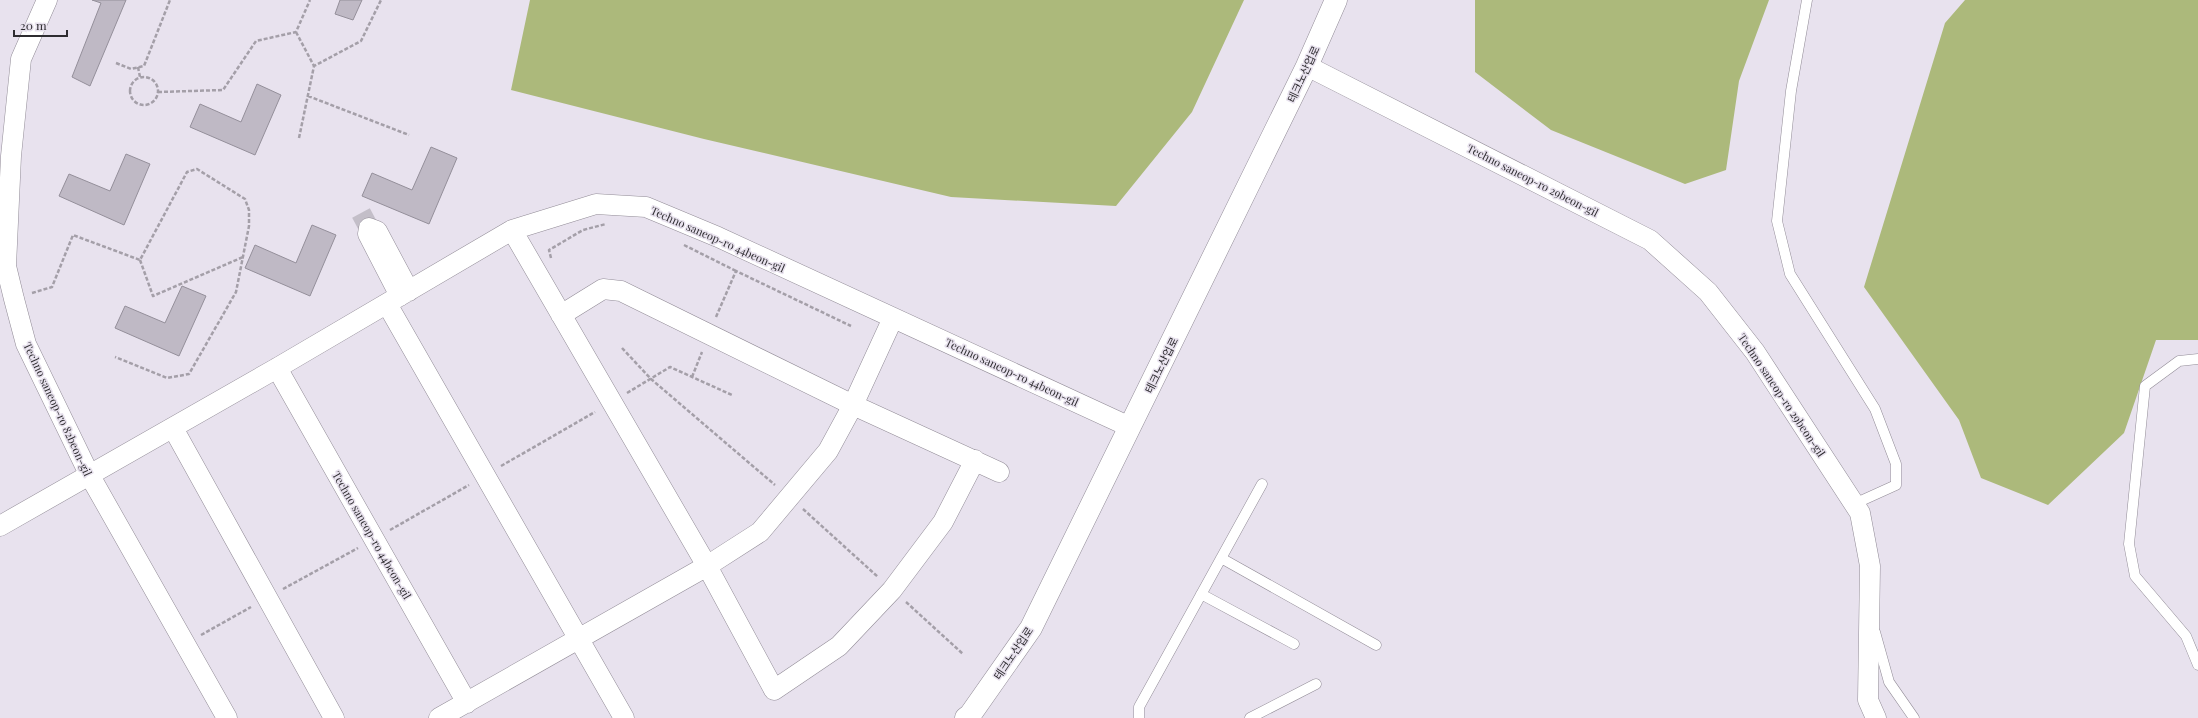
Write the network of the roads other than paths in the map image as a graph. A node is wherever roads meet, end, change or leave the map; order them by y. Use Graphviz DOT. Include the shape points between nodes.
graph roads {
  1 [pos="47,0"];
  2 [pos="1336,0"];
  3 [pos="1807,0"];
  4 [pos="1307,66"];
  5 [pos="512,230"];
  6 [pos="399,297"];
  7 [pos="561,315"];
  8 [pos="893,318"];
  9 [pos="2198,360"];
  10 [pos="277,368"];
  11 [pos="853,405"];
  12 [pos="1130,427"];
  13 [pos="173,428"];
  14 [pos="974,460"];
  15 [pos="1000,472"];
  16 [pos="90,476"];
  17 [pos="1262,484"];
  18 [pos="1854,504"];
  19 [pos="0,526"];
  20 [pos="1221,558"];
  21 [pos="707,566"];
  22 [pos="1201,594"];
  23 [pos="1870,613"];
  24 [pos="577,638"];
  25 [pos="1294,644"];
  26 [pos="1376,645"];
  27 [pos="2198,665"];
  28 [pos="1316,684"];
  29 [pos="467,703"];
  30 [pos="969,717"];
  31 [pos="227,718"];
  32 [pos="334,718"];
  33 [pos="439,718"];
  34 [pos="624,718"];
  35 [pos="1139,718"];
  36 [pos="1250,718"];
  37 [pos="1876,718"];
  38 [pos="1914,718"];
  1 -- 16 [label="street, Techno saneop-ro 82beon-gil" via="21,59 11,156 6,266 26,344"];
  2 -- 4 [label="main road, 테크노산업로"];
  3 -- 18 [label="lane" via="1791,90 1777,221 1790,274 1875,409 1896,464 1896,485"];
  4 -- 12 [label="main road, 테크노산업로"];
  4 -- 18 [label="street, Techno saneop-ro 29beon-gil" via="1650,240 1708,292 1755,352"];
  5 -- 6 [label="street, Techno saneop-ro 44beon-gil"];
  5 -- 7 [label="street"];
  5 -- 8 [label="street, Techno saneop-ro 44beon-gil" via="596,204 646,207 718,237"];
  6 -- 10 [label="street, Techno saneop-ro 44beon-gil"];
  6 -- 24 [label="street" via="485,476"];
  7 -- 11 [label="street" via="603,289 621,291"];
  7 -- 21 [label="street"];
  8 -- 11 [label="street"];
  8 -- 12 [label="street, Techno saneop-ro 44beon-gil"];
  9 -- 27 [label="lane" via="2179,361 2145,386 2129,544 2135,576 2186,636"];
  10 -- 13 [label="street, Techno saneop-ro 44beon-gil"];
  10 -- 29 [label="street, Techno saneop-ro 44beon-gil"];
  11 -- 14 [label="street"];
  11 -- 21 [label="street" via="828,451 760,532"];
  12 -- 30 [label="main road, 테크노산업로" via="1031,628"];
  13 -- 16 [label="street, Techno saneop-ro 44beon-gil"];
  13 -- 32 [label="street"];
  14 -- 15 [label="street"];
  14 -- 21 [label="street" via="943,522 892,590 838,646 774,690"];
  16 -- 19 [label="street, Techno saneop-ro 44beon-gil"];
  16 -- 31 [label="street, Techno saneop-ro 82beon-gil"];
  17 -- 20 [label="lane"];
  18 -- 23 [label="street, Techno saneop-ro 29beon-gil" via="1860,513 1870,566"];
  20 -- 22 [label="lane"];
  20 -- 26 [label="lane"];
  21 -- 24 [label="street"];
  22 -- 25 [label="lane"];
  22 -- 35 [label="lane" via="1139,707"];
  23 -- 37 [label="street, Techno saneop-ro 29beon-gil" via="1868,700"];
  23 -- 38 [label="lane" via="1889,682"];
  24 -- 29 [label="street"];
  24 -- 34 [label="street"];
  28 -- 36 [label="lane"];
  29 -- 33 [label="street"];
}
